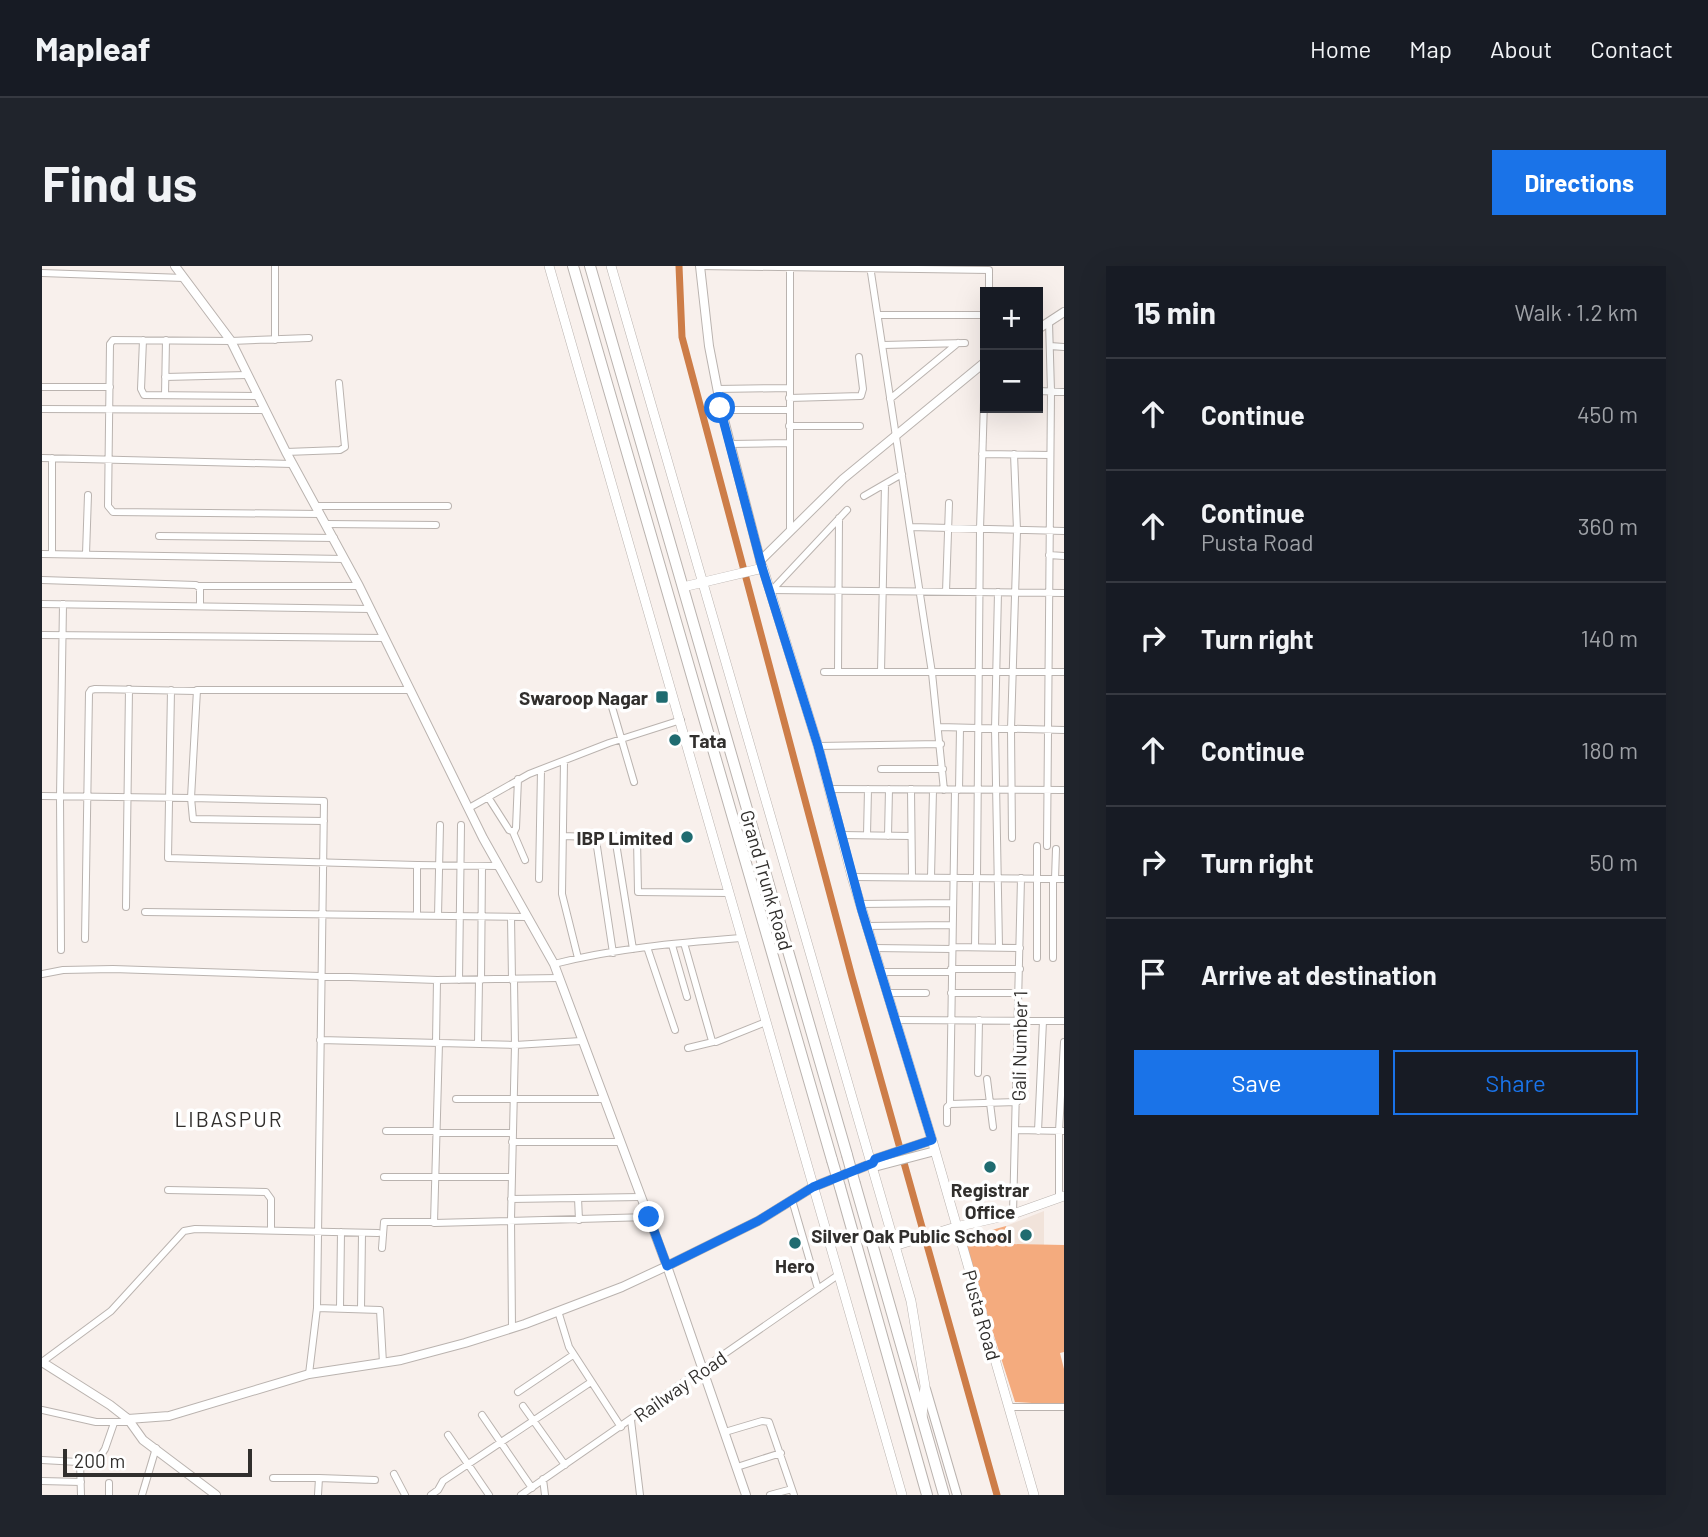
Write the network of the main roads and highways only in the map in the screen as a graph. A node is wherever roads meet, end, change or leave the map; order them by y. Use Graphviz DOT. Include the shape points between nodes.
graph roads {
  1 [pos="549,266"];
  2 [pos="573,266"];
  3 [pos="590,266"];
  4 [pos="611,266"];
  5 [pos="702,582"];
  6 [pos="682,587"];
  7 [pos="1062,1197"];
  8 [pos="952,1228"];
  9 [pos="894,1246"];
  10 [pos="922,1416"];
  11 [pos="902,1495"];
  12 [pos="928,1495"];
  13 [pos="944,1495"];
  14 [pos="1034,1495"];
  1 -- 11 [label="main road"];
  2 -- 12 [label="highway, Grand Trunk Road, bridge"];
  3 -- 6 [label="highway, Grand Trunk Road"];
  4 -- 5 [label="main road"];
  5 -- 6 [label="main road"];
  5 -- 8 [label="main road, Pusta Road" via="759,565 771,590 932,1140"];
  5 -- 9 [label="main road"];
  6 -- 10 [label="highway, Grand Trunk Road, bridge"];
  7 -- 8 [label="main road"];
  8 -- 9 [label="main road"];
  8 -- 14 [label="main road, Pusta Road"];
  9 -- 10 [label="main road" via="911,1301 925,1386"];
  10 -- 13 [label="highway, Grand Trunk Road"];
}
